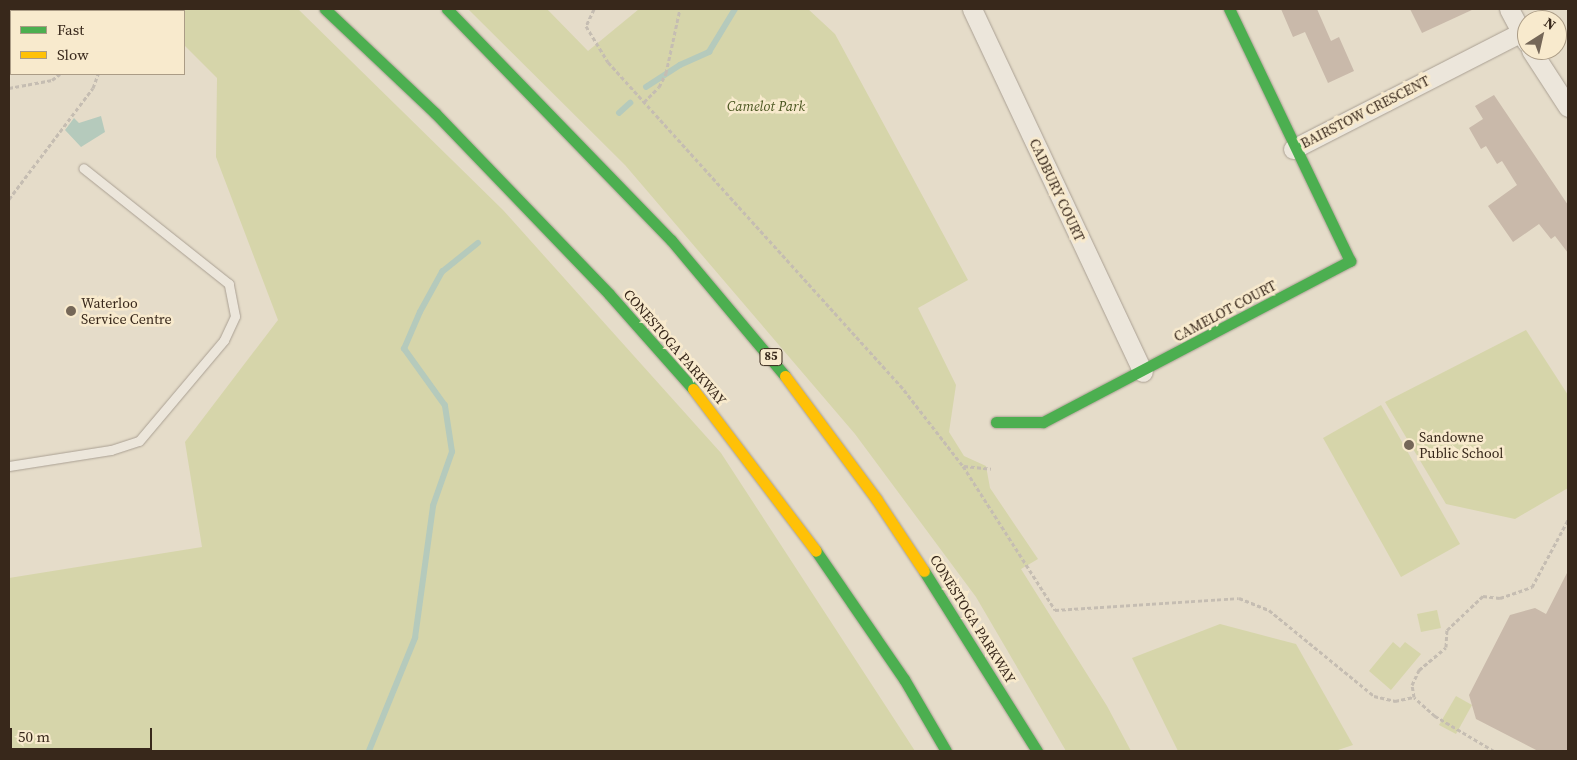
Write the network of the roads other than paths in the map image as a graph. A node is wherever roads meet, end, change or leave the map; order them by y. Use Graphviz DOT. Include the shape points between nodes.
graph roads {
  1 [pos="325,9"];
  2 [pos="447,9"];
  3 [pos="972,9"];
  4 [pos="1229,9"];
  5 [pos="1509,9"];
  6 [pos="1517,24"];
  7 [pos="1517,41"];
  8 [pos="1537,60"];
  9 [pos="1568,107"];
  10 [pos="1293,149"];
  11 [pos="84,168"];
  12 [pos="1143,372"];
  13 [pos="996,422"];
  14 [pos="9,466"];
  15 [pos="946,751"];
  16 [pos="1037,751"];
  1 -- 15 [label="main road, CONESTOGA PARKWAY" via="435,113 609,294 689,383 792,516 904,679"];
  2 -- 16 [label="main road, CONESTOGA PARKWAY / 85" via="671,240 766,351 910,548"];
  3 -- 12 [label="street, CADBURY COURT"];
  4 -- 10 [label="main road, BAIRSTOW CRESCENT"];
  5 -- 6 [label="street"];
  7 -- 10 [label="street, BAIRSTOW CRESCENT"];
  8 -- 9 [label="street"];
  10 -- 12 [label="main road, CAMELOT COURT" via="1350,261"];
  11 -- 14 [label="lane" via="229,284 235,316 224,340 139,441 111,450"];
  12 -- 13 [label="main road, CAMELOT COURT" via="1043,422"];
}
